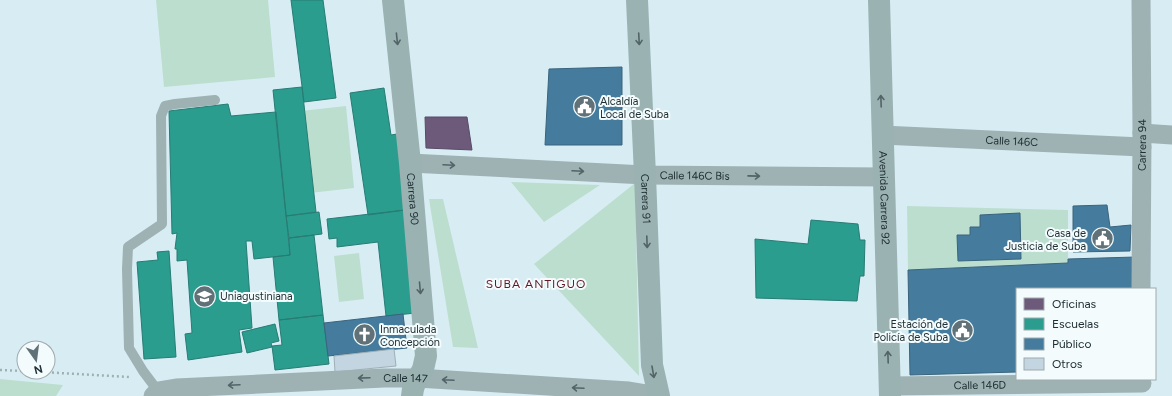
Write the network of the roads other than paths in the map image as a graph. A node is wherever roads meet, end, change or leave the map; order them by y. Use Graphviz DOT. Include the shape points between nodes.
graph roads {
  1 [pos="393,0"];
  2 [pos="637,0"];
  3 [pos="879,0"];
  4 [pos="1141,0"];
  5 [pos="215,100"];
  6 [pos="882,135"];
  7 [pos="1172,135"];
  8 [pos="1142,140"];
  9 [pos="410,163"];
  10 [pos="645,175"];
  11 [pos="883,177"];
  12 [pos="1141,288"];
  13 [pos="1142,386"];
  14 [pos="415,387"];
  15 [pos="890,391"];
  16 [pos="156,394"];
  17 [pos="659,396"];
  1 -- 9 [label="street, Carrera 90, one-way"];
  2 -- 10 [label="street, Carrera 91, one-way"];
  6 -- 3 [label="street, Avenida Carrera 92, one-way"];
  4 -- 8 [label="street, Carrera 94"];
  5 -- 16 [label="lane" via="165,106 161,116 162,224 128,247 129,348"];
  6 -- 8 [label="street, Calle 146C"];
  6 -- 11 [label="street, Avenida Carrera 92"];
  7 -- 8 [label="street, Calle 146C"];
  8 -- 12 [label="street, Carrera 94"];
  9 -- 10 [label="street, Calle 146C Bis, one-way"];
  9 -- 14 [label="street, Carrera 90, one-way" via="426,356"];
  10 -- 11 [label="street, Calle 146C Bis, one-way"];
  10 -- 17 [label="street, Carrera 91, one-way" via="652,365"];
  15 -- 11 [label="street, Avenida Carrera 92, one-way"];
  13 -- 15 [label="street, Calle 146D"];
  14 -- 16 [label="street, Calle 147, one-way" via="362,378 176,388"];
  17 -- 14 [label="street, Calle 147, one-way" via="630,391"];
}
